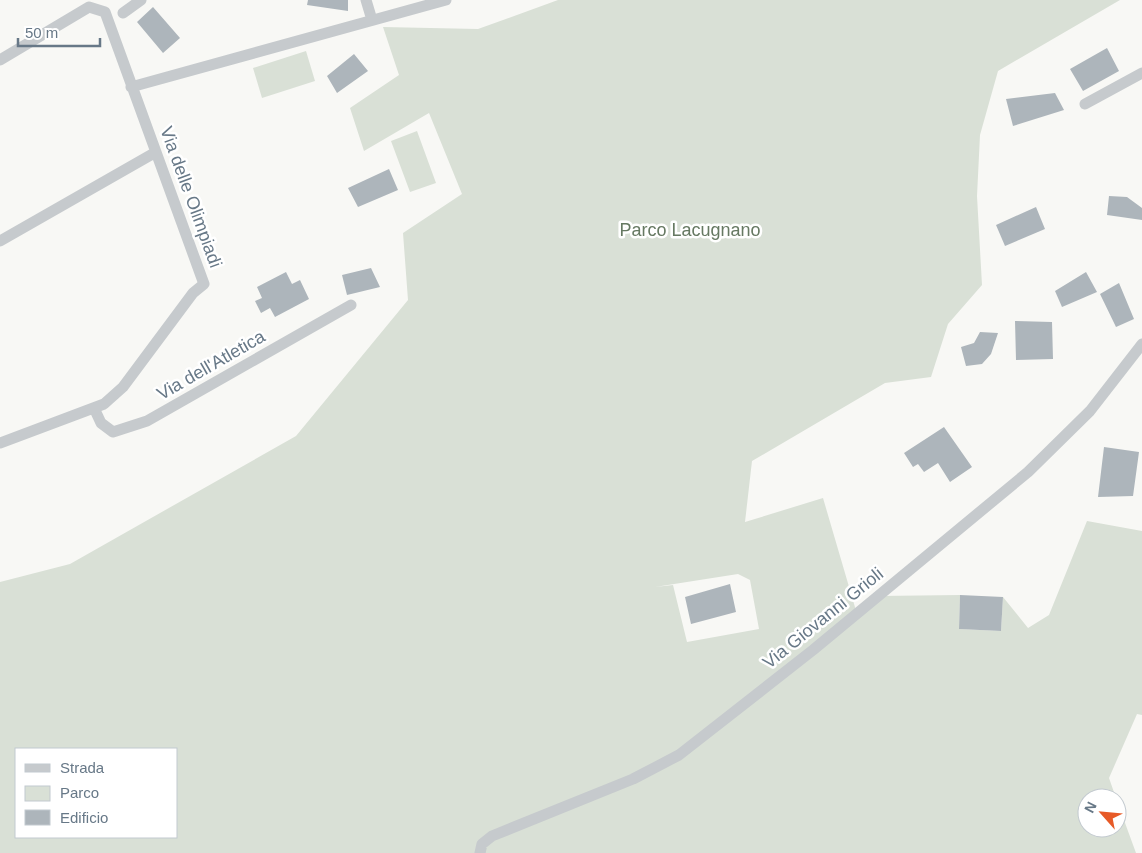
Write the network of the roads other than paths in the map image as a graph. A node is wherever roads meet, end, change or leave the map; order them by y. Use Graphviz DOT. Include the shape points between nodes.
graph roads {
  1 [pos="141,0"];
  2 [pos="366,0"];
  3 [pos="446,0"];
  4 [pos="123,13"];
  5 [pos="372,20"];
  6 [pos="0,60"];
  7 [pos="1142,73"];
  8 [pos="130,87"];
  9 [pos="1085,104"];
  10 [pos="156,152"];
  11 [pos="0,241"];
  12 [pos="351,305"];
  13 [pos="1142,344"];
  14 [pos="94,408"];
  15 [pos="0,443"];
  16 [pos="480,853"];
  1 -- 4 [label="street"];
  2 -- 5 [label="street"];
  3 -- 5 [label="street"];
  5 -- 8 [label="street"];
  6 -- 8 [label="street, Via delle Olimpiadi" via="89,7 98,8 105,12"];
  7 -- 9 [label="street"];
  8 -- 10 [label="street, Via delle Olimpiadi"];
  10 -- 11 [label="street"];
  10 -- 14 [label="street, Via delle Olimpiadi" via="204,284 193,293 123,387 104,404"];
  12 -- 14 [label="street, Via dell'Atletica" via="147,422 112,432 100,423"];
  13 -- 16 [label="street, Via Giovanni Grioli" via="1090,411 1028,472 813,650 679,755 633,779 492,836 482,844"];
  14 -- 15 [label="street, Via delle Olimpiadi"];
}
